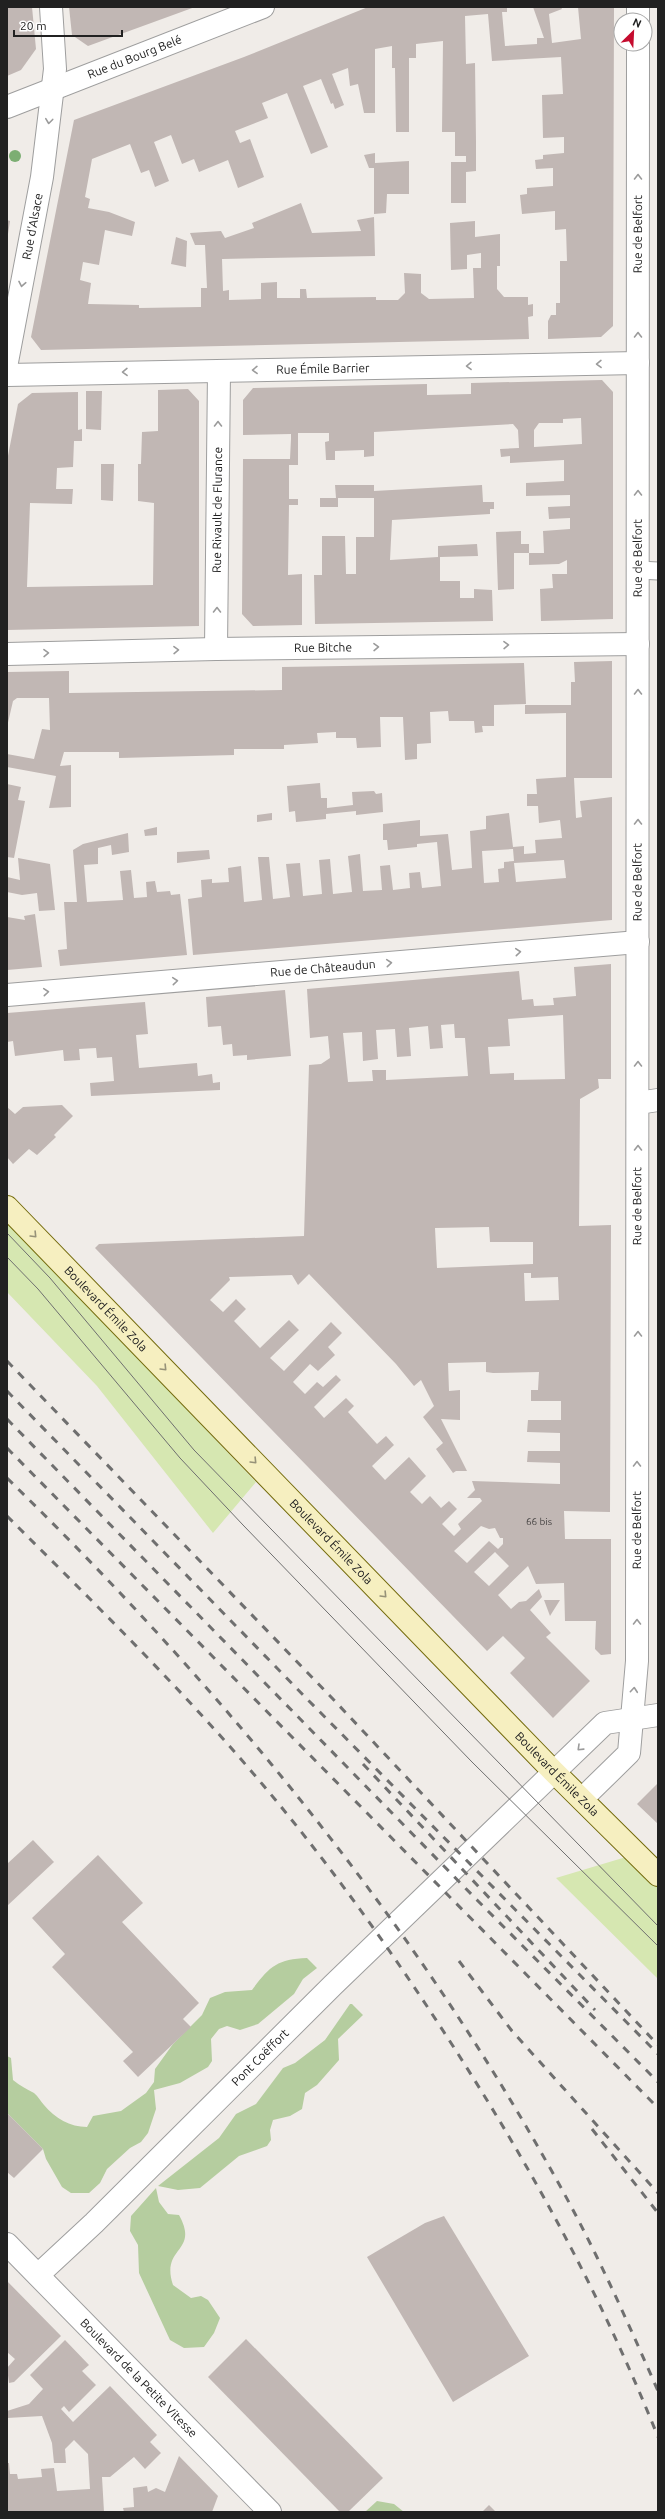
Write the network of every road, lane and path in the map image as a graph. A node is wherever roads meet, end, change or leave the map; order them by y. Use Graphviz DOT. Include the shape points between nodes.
graph roads {
  1 [pos="50,7"];
  2 [pos="263,7"];
  3 [pos="638,52"];
  4 [pos="53,89"];
  5 [pos="7,107"];
  6 [pos="7,362"];
  7 [pos="638,363"];
  8 [pos="219,370"];
  9 [pos="7,375"];
  10 [pos="648,571"];
  11 [pos="638,644"];
  12 [pos="216,649"];
  13 [pos="7,654"];
  14 [pos="638,942"];
  15 [pos="7,995"];
  16 [pos="648,1101"];
  17 [pos="7,1207"];
  18 [pos="658,1715"];
  19 [pos="632,1719"];
  20 [pos="554,1772"];
  21 [pos="582,1799"];
  22 [pos="658,1875"];
  23 [pos="7,2244"];
  24 [pos="38,2276"];
  25 [pos="270,2512"];
  1 -- 4 [label="street, Rue d'Alsace" via="55,69"];
  2 -- 4 [label="street, Rue du Bourg Belé"];
  7 -- 3 [label="street, Rue de Belfort, one-way"];
  4 -- 5 [label="street, Rue du Bourg Belé"];
  4 -- 6 [label="street, Rue d'Alsace, one-way" via="42,177"];
  7 -- 8 [label="street, Rue Émile Barrier, one-way"];
  10 -- 7 [label="street, Rue de Belfort, one-way"];
  8 -- 9 [label="street, Rue Émile Barrier, one-way"];
  12 -- 8 [label="street, Rue Rivault de Flurance, one-way"];
  10 -- 11 [label="street, Rue de Belfort"];
  12 -- 11 [label="street, Rue Bitche, one-way"];
  14 -- 11 [label="street, Rue de Belfort, one-way"];
  13 -- 12 [label="street, Rue Bitche, one-way"];
  15 -- 14 [label="street, Rue de Châteaudun, one-way"];
  16 -- 14 [label="street, Rue de Belfort, one-way"];
  19 -- 16 [label="street, Rue de Belfort, one-way" via="637,1661"];
  17 -- 20 [label="main road, Boulevard Émile Zola, one-way"];
  18 -- 19 [label="street, Pont Coëffort"];
  19 -- 20 [label="street, Pont Coëffort, one-way" via="605,1723"];
  19 -- 21 [label="street, Rue de Belfort" via="629,1753"];
  20 -- 21 [label="main road, Boulevard Émile Zola"];
  20 -- 24 [label="street, Pont Coëffort"];
  21 -- 22 [label="main road, Boulevard Émile Zola"];
  23 -- 24 [label="street, Boulevard de la Petite Vitesse"];
  24 -- 25 [label="street, Boulevard de la Petite Vitesse"];
}
